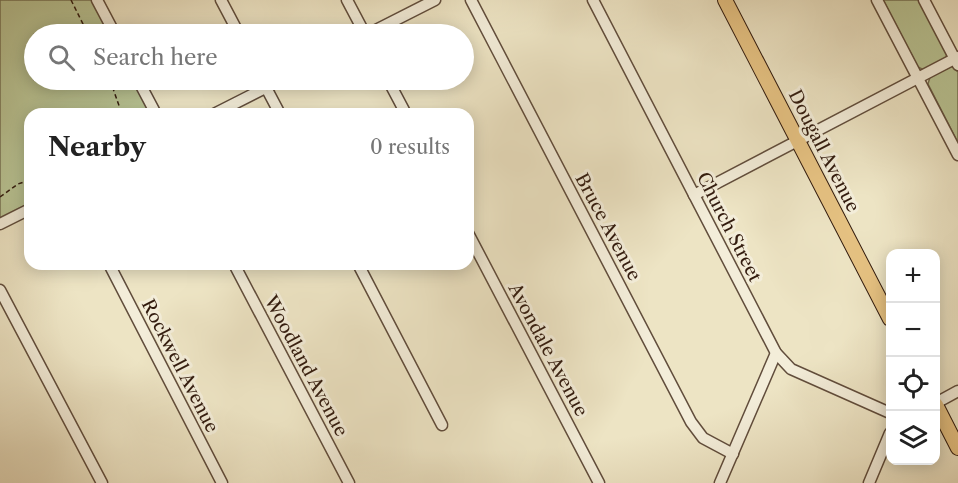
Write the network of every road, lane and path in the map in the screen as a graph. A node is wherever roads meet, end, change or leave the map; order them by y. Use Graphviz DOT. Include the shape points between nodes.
graph roads {
  1 [pos="71,0"];
  2 [pos="97,0"];
  3 [pos="221,0"];
  4 [pos="347,0"];
  5 [pos="435,0"];
  6 [pos="471,0"];
  7 [pos="593,0"];
  8 [pos="725,0"];
  9 [pos="878,0"];
  10 [pos="924,0"];
  11 [pos="83,24"];
  12 [pos="110,24"];
  13 [pos="234,24"];
  14 [pos="361,24"];
  15 [pos="387,24"];
  16 [pos="957,61"];
  17 [pos="918,78"];
  18 [pos="114,90"];
  19 [pos="143,90"];
  20 [pos="253,90"];
  21 [pos="268,90"];
  22 [pos="393,90"];
  23 [pos="120,108"];
  24 [pos="153,108"];
  25 [pos="224,108"];
  26 [pos="277,108"];
  27 [pos="403,108"];
  28 [pos="798,141"];
  29 [pos="958,155"];
  30 [pos="24,182"];
  31 [pos="694,195"];
  32 [pos="0,197"];
  33 [pos="24,212"];
  34 [pos="0,224"];
  35 [pos="474,244"];
  36 [pos="112,270"];
  37 [pos="237,270"];
  38 [pos="361,270"];
  39 [pos="0,290"];
  40 [pos="886,309"];
  41 [pos="776,353"];
  42 [pos="958,391"];
  43 [pos="940,402"];
  44 [pos="886,411"];
  45 [pos="940,411"];
  46 [pos="442,425"];
  47 [pos="886,445"];
  48 [pos="958,448"];
  49 [pos="733,454"];
  50 [pos="102,483"];
  51 [pos="222,483"];
  52 [pos="349,483"];
  53 [pos="599,483"];
  54 [pos="720,483"];
  55 [pos="869,483"];
  1 -- 11 [label="path"];
  2 -- 12 [label="street"];
  3 -- 13 [label="street"];
  4 -- 14 [label="street"];
  5 -- 15 [label="street"];
  6 -- 49 [label="street, Bruce Avenue" via="691,422 703,438"];
  7 -- 31 [label="street, Church Street"];
  8 -- 28 [label="main road, Dougall Avenue"];
  9 -- 17 [label="street"];
  10 -- 16 [label="street"];
  16 -- 17 [label="street"];
  17 -- 28 [label="street"];
  17 -- 29 [label="street"];
  18 -- 23 [label="path"];
  19 -- 24 [label="street"];
  20 -- 25 [label="street"];
  21 -- 26 [label="street"];
  22 -- 27 [label="street"];
  28 -- 31 [label="street"];
  28 -- 40 [label="main road, Dougall Avenue"];
  30 -- 32 [label="path"];
  31 -- 41 [label="street, Church Street"];
  33 -- 34 [label="street"];
  35 -- 53 [label="street, Avondale Avenue"];
  36 -- 51 [label="street, Rockwell Avenue"];
  37 -- 52 [label="street, Woodland Avenue"];
  38 -- 46 [label="street"];
  39 -- 50 [label="street"];
  41 -- 44 [label="street, Church Street" via="790,369"];
  41 -- 49 [label="street"];
  42 -- 43 [label="street"];
  45 -- 48 [label="main road"];
  47 -- 55 [label="street"];
  49 -- 54 [label="street"];
}
